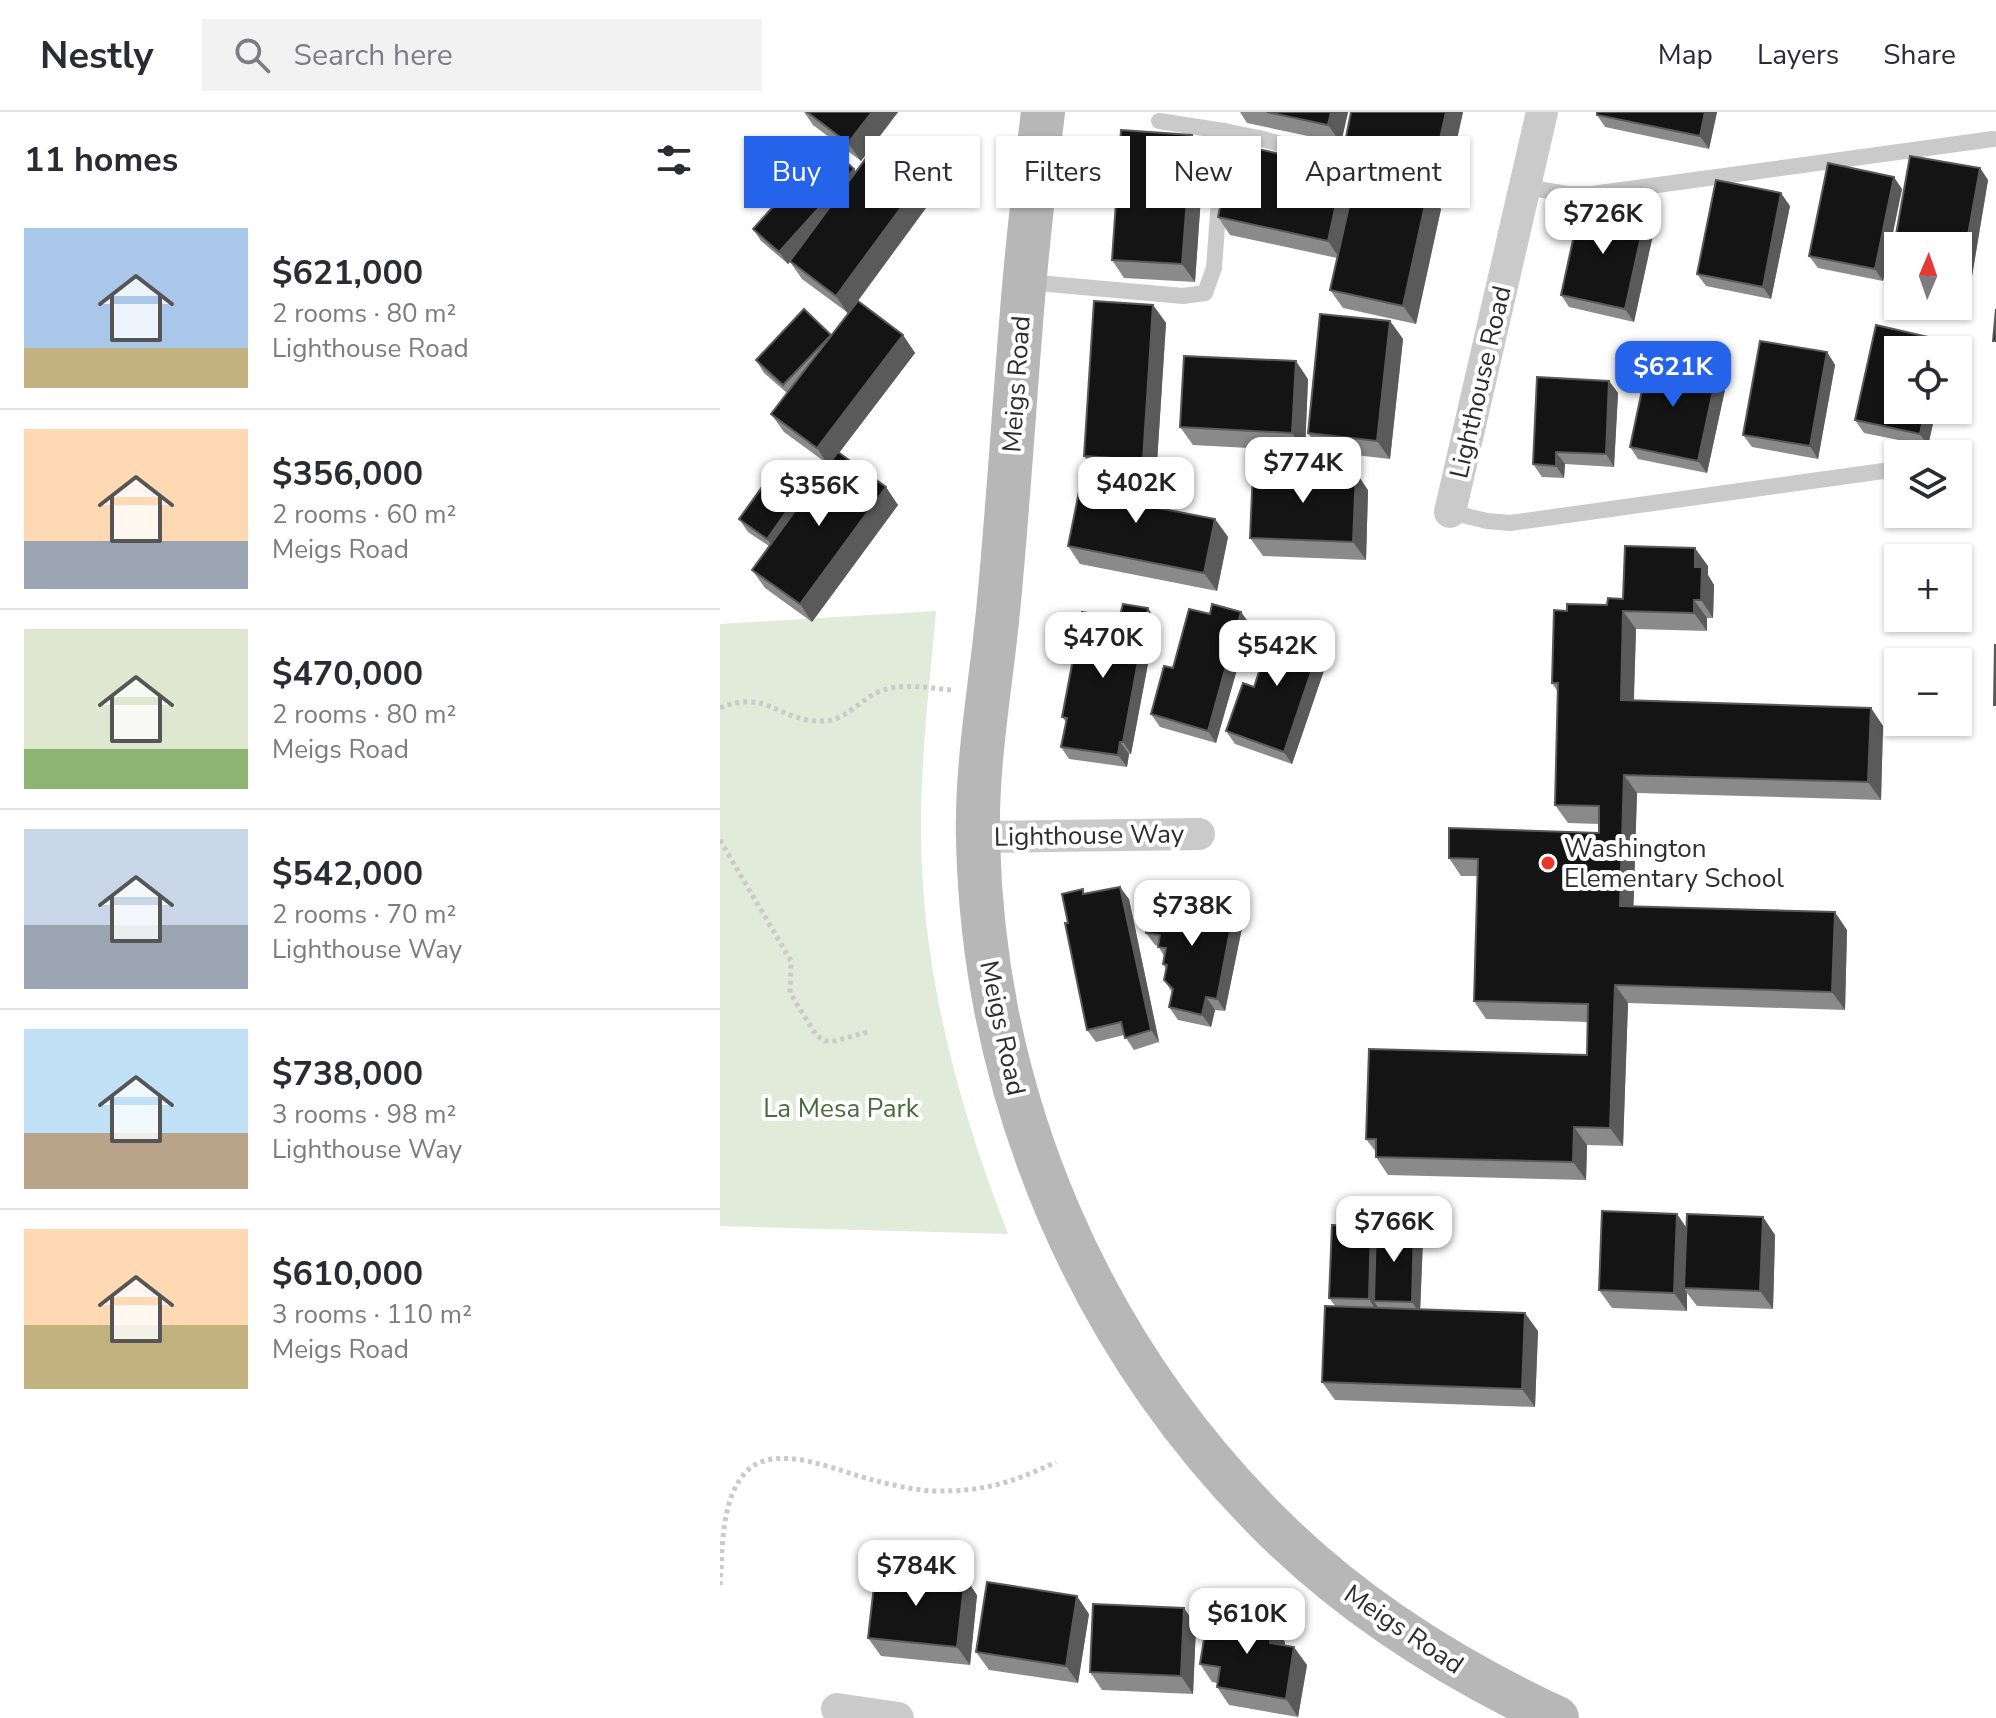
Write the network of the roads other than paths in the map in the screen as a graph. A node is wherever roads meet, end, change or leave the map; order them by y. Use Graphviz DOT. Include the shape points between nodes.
graph roads {
  1 [pos="1043,112"];
  2 [pos="1542,112"];
  3 [pos="1159,121"];
  4 [pos="1224,131"];
  5 [pos="1993,139"];
  6 [pos="1277,143"];
  7 [pos="1526,187"];
  8 [pos="1024,281"];
  9 [pos="1884,471"];
  10 [pos="1450,512"];
  11 [pos="1199,834"];
  12 [pos="978,837"];
  13 [pos="837,1709"];
  14 [pos="898,1718"];
  15 [pos="1557,1718"];
  1 -- 8 [label="main road, Meigs Road"];
  2 -- 7 [label="street, Lighthouse Road"];
  3 -- 4 [label="lane"];
  4 -- 6 [label="lane"];
  4 -- 8 [label="lane" via="1214,268 1205,293 1183,296"];
  5 -- 7 [label="lane" via="1592,194"];
  7 -- 10 [label="street, Lighthouse Road"];
  8 -- 12 [label="main road, Meigs Road"];
  9 -- 10 [label="lane" via="1510,523"];
  11 -- 12 [label="street, Lighthouse Way"];
  12 -- 15 [label="main road, Meigs Road" via="988,964 1007,1065 1031,1146 1067,1235 1117,1330 1171,1411 1285,1538 1407,1635 1480,1680"];
  13 -- 14 [label="street"];
}
